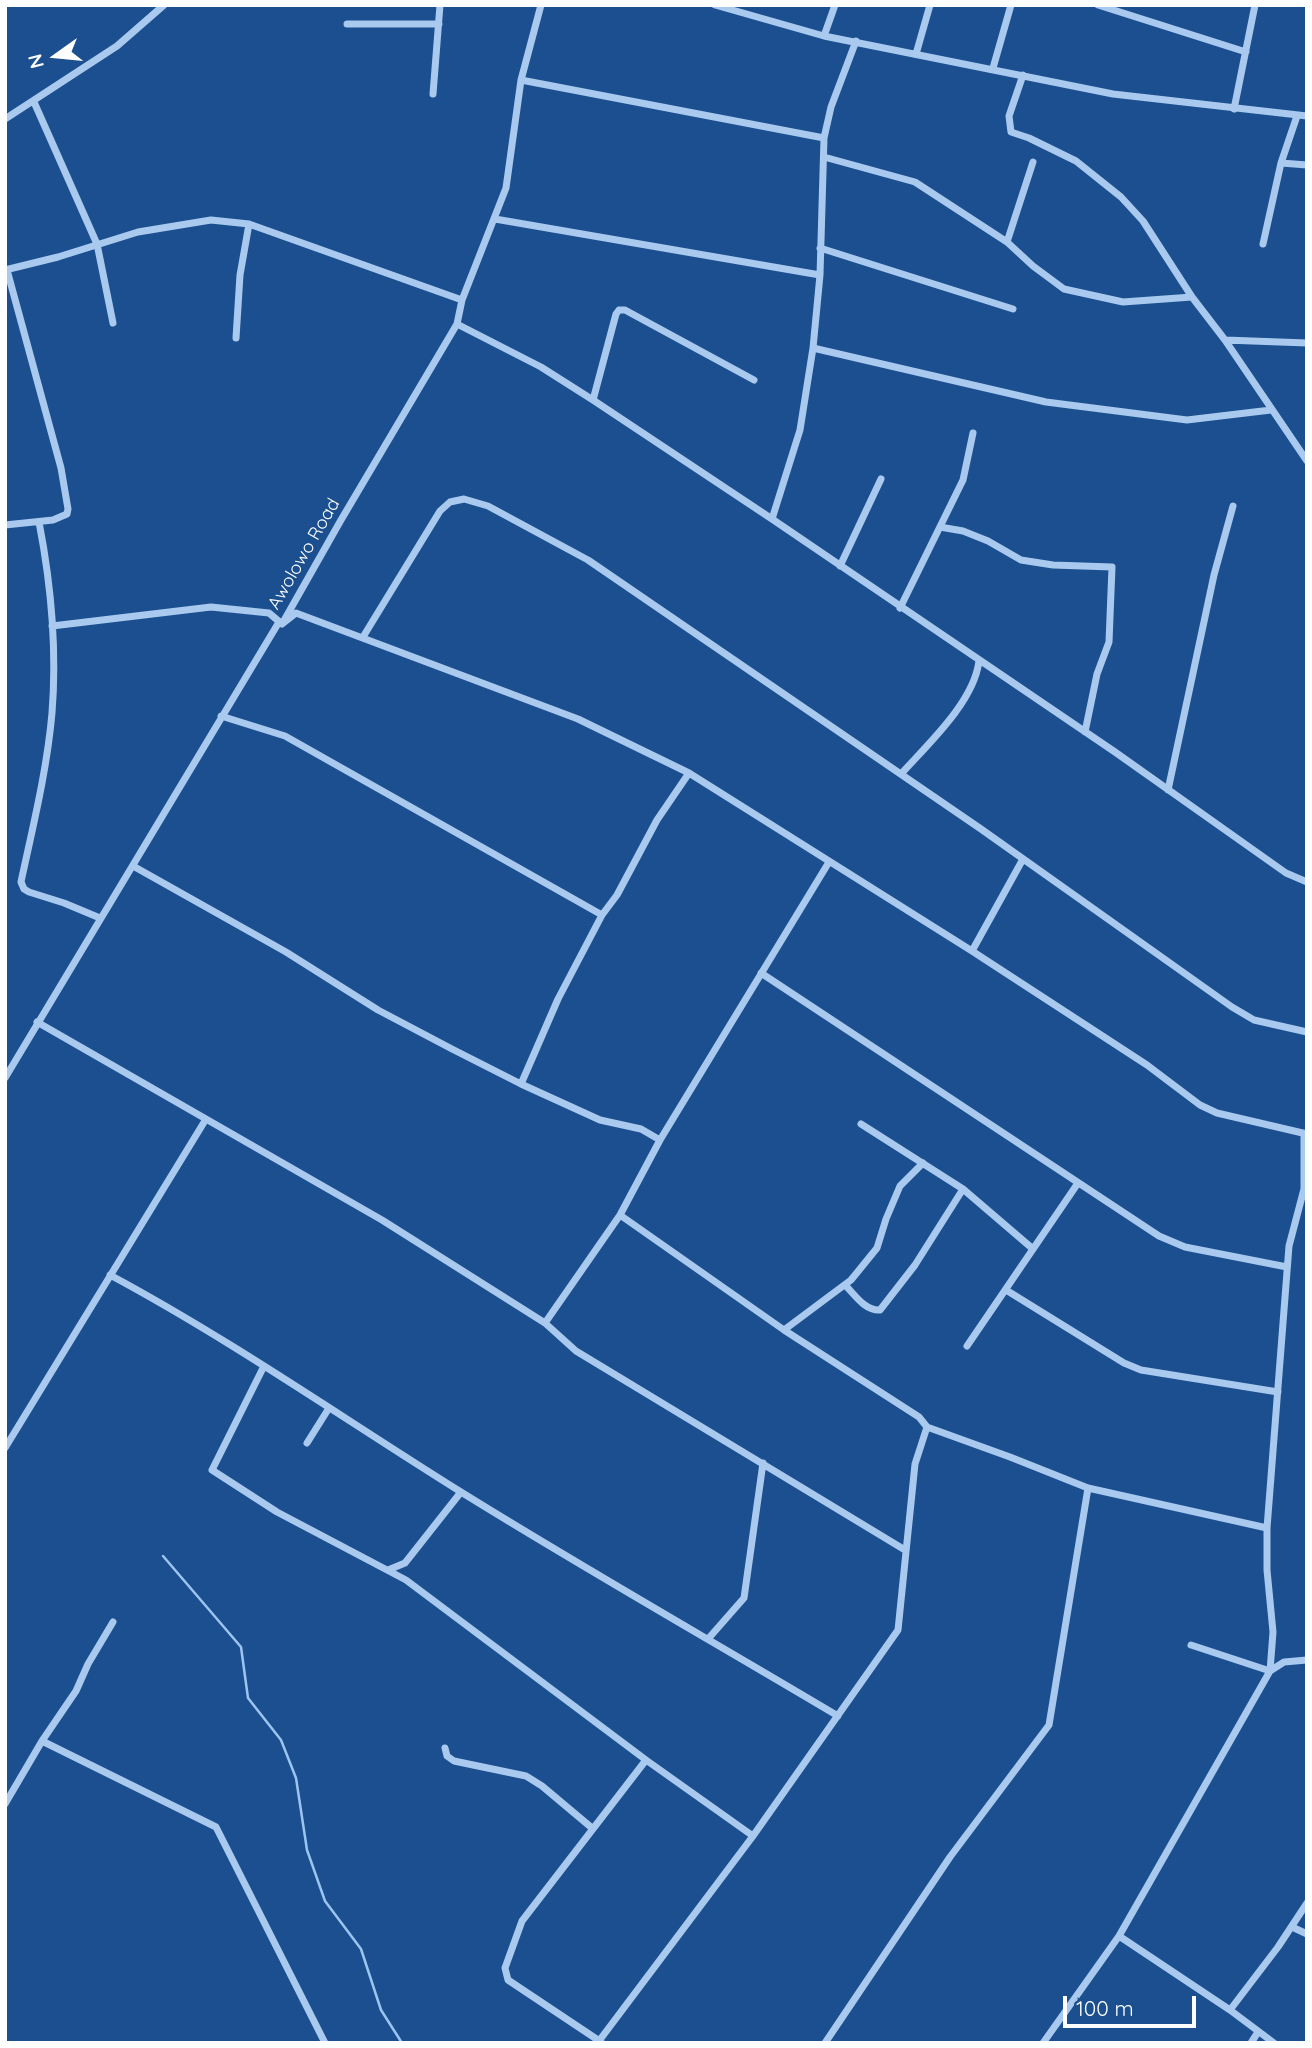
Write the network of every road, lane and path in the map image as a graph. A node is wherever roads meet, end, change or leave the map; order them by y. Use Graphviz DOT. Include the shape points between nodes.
graph roads {
  1 [pos="164,5"];
  2 [pos="440,5"];
  3 [pos="541,5"];
  4 [pos="715,5"];
  5 [pos="835,5"];
  6 [pos="930,5"];
  7 [pos="1011,5"];
  8 [pos="1098,5"];
  9 [pos="1255,5"];
  10 [pos="732,7"];
  11 [pos="347,24"];
  12 [pos="439,24"];
  13 [pos="824,36"];
  14 [pos="856,41"];
  15 [pos="1246,52"];
  16 [pos="916,54"];
  17 [pos="993,68"];
  18 [pos="1023,75"];
  19 [pos="521,80"];
  20 [pos="433,94"];
  21 [pos="34,102"];
  22 [pos="1234,109"];
  23 [pos="1297,116"];
  24 [pos="1307,116"];
  25 [pos="5,120"];
  26 [pos="824,138"];
  27 [pos="824,157"];
  28 [pos="1033,162"];
  29 [pos="1281,163"];
  30 [pos="1307,165"];
  31 [pos="495,219"];
  32 [pos="249,224"];
  33 [pos="1007,242"];
  34 [pos="97,244"];
  35 [pos="1263,244"];
  36 [pos="820,248"];
  37 [pos="6,270"];
  38 [pos="820,275"];
  39 [pos="1192,297"];
  40 [pos="462,300"];
  41 [pos="1013,309"];
  42 [pos="114,323"];
  43 [pos="457,324"];
  44 [pos="236,338"];
  45 [pos="1225,340"];
  46 [pos="1307,343"];
  47 [pos="813,348"];
  48 [pos="754,380"];
  49 [pos="593,400"];
  50 [pos="1271,410"];
  51 [pos="973,433"];
  52 [pos="1307,461"];
  53 [pos="881,479"];
  54 [pos="1233,506"];
  55 [pos="772,519"];
  56 [pos="40,522"];
  57 [pos="5,526"];
  58 [pos="940,527"];
  59 [pos="840,566"];
  60 [pos="900,608"];
  61 [pos="282,624"];
  62 [pos="52,626"];
  63 [pos="363,637"];
  64 [pos="979,661"];
  65 [pos="977,674"];
  66 [pos="999,675"];
  67 [pos="221,716"];
  68 [pos="1085,732"];
  69 [pos="689,773"];
  70 [pos="901,774"];
  71 [pos="1168,790"];
  72 [pos="1023,859"];
  73 [pos="829,862"];
  74 [pos="133,866"];
  75 [pos="1307,882"];
  76 [pos="602,915"];
  77 [pos="100,918"];
  78 [pos="972,951"];
  79 [pos="761,974"];
  80 [pos="37,1022"];
  81 [pos="1307,1032"];
  82 [pos="5,1077"];
  83 [pos="521,1084"];
  84 [pos="206,1119"];
  85 [pos="861,1124"];
  86 [pos="1305,1134"];
  87 [pos="660,1140"];
  88 [pos="923,1163"];
  89 [pos="1078,1183"];
  90 [pos="963,1189"];
  91 [pos="620,1215"];
  92 [pos="1034,1248"];
  93 [pos="1287,1268"];
  94 [pos="110,1275"];
  95 [pos="846,1286"];
  96 [pos="1006,1290"];
  97 [pos="545,1323"];
  98 [pos="784,1330"];
  99 [pos="967,1346"];
  100 [pos="264,1366"];
  101 [pos="1278,1392"];
  102 [pos="330,1408"];
  103 [pos="927,1427"];
  104 [pos="307,1443"];
  105 [pos="5,1448"];
  106 [pos="763,1463"];
  107 [pos="1088,1488"];
  108 [pos="461,1492"];
  109 [pos="1267,1528"];
  110 [pos="905,1550"];
  111 [pos="405,1563"];
  112 [pos="388,1570"];
  113 [pos="406,1580"];
  114 [pos="113,1622"];
  115 [pos="708,1639"];
  116 [pos="1191,1645"];
  117 [pos="1307,1660"];
  118 [pos="1270,1671"];
  119 [pos="838,1716"];
  120 [pos="42,1741"];
  121 [pos="444,1748"];
  122 [pos="646,1760"];
  123 [pos="5,1804"];
  124 [pos="592,1828"];
  125 [pos="753,1836"];
  126 [pos="1307,1903"];
  127 [pos="1292,1927"];
  128 [pos="1307,1934"];
  129 [pos="1119,1936"];
  130 [pos="1230,2010"];
  131 [pos="1258,2032"];
  132 [pos="600,2042"];
  133 [pos="325,2043"];
  134 [pos="824,2043"];
  135 [pos="1043,2043"];
  136 [pos="1251,2043"];
  137 [pos="1274,2043"];
  1 -- 21 [label="street" via="117,46"];
  2 -- 12 [label="street"];
  3 -- 19 [label="street, Awolowo Road"];
  4 -- 10 [label="street"];
  5 -- 13 [label="street"];
  6 -- 16 [label="street"];
  7 -- 17 [label="street"];
  8 -- 15 [label="street"];
  9 -- 15 [label="street"];
  10 -- 13 [label="street"];
  11 -- 12 [label="street"];
  12 -- 20 [label="street"];
  13 -- 14 [label="street"];
  14 -- 16 [label="street"];
  14 -- 26 [label="street"];
  15 -- 22 [label="street"];
  16 -- 17 [label="street"];
  17 -- 18 [label="street"];
  18 -- 22 [label="street" via="1113,94"];
  18 -- 39 [label="street" via="1009,116 1012,132 1076,161 1121,197 1143,220"];
  19 -- 26 [label="street"];
  19 -- 31 [label="street, Awolowo Road" via="509,171"];
  21 -- 25 [label="street"];
  21 -- 34 [label="street"];
  22 -- 23 [label="street"];
  23 -- 24 [label="street"];
  23 -- 29 [label="street"];
  26 -- 27 [label="street"];
  27 -- 33 [label="street" via="915,182"];
  27 -- 36 [label="street"];
  28 -- 33 [label="street"];
  29 -- 30 [label="street"];
  29 -- 35 [label="street"];
  31 -- 38 [label="street"];
  31 -- 40 [label="street, Awolowo Road"];
  32 -- 34 [label="street" via="187,223"];
  32 -- 40 [label="street"];
  32 -- 44 [label="street"];
  33 -- 39 [label="street" via="1064,289 1123,302"];
  34 -- 37 [label="street"];
  34 -- 42 [label="street"];
  36 -- 38 [label="street"];
  36 -- 41 [label="street"];
  37 -- 56 [label="street" via="68,509 60,518"];
  38 -- 47 [label="street"];
  39 -- 45 [label="street"];
  40 -- 43 [label="street, Awolowo Road"];
  43 -- 49 [label="street"];
  43 -- 61 [label="street, Awolowo Road"];
  45 -- 46 [label="street"];
  45 -- 50 [label="street"];
  47 -- 50 [label="street" via="1046,402 1187,420"];
  47 -- 55 [label="street" via="800,430"];
  48 -- 49 [label="street" via="619,310"];
  49 -- 55 [label="street"];
  50 -- 52 [label="street"];
  51 -- 58 [label="street" via="963,480"];
  53 -- 59 [label="street"];
  54 -- 71 [label="street"];
  55 -- 59 [label="street"];
  56 -- 57 [label="street"];
  56 -- 62 [label="street"];
  58 -- 60 [label="street"];
  58 -- 68 [label="street" via="988,541 1021,560 1112,567 1109,642"];
  59 -- 60 [label="street"];
  60 -- 64 [label="street"];
  61 -- 62 [label="street" via="269,613 211,607"];
  61 -- 63 [label="street" via="296,613"];
  61 -- 67 [label="street, Awolowo Road" via="279,622"];
  62 -- 77 [label="street" via="52,714 21,882 29,892"];
  63 -- 69 [label="street" via="578,719"];
  63 -- 70 [label="street" via="440,511 450,502 464,499 488,506 588,561"];
  64 -- 65 [label="street"];
  64 -- 66 [label="street"];
  65 -- 66 [label="street"];
  65 -- 70 [label="street" via="958,708"];
  66 -- 68 [label="street"];
  67 -- 74 [label="street, Awolowo Road"];
  67 -- 76 [label="street" via="285,736"];
  68 -- 71 [label="street"];
  69 -- 73 [label="street"];
  69 -- 76 [label="street"];
  70 -- 72 [label="street"];
  71 -- 75 [label="street" via="1286,873"];
  72 -- 78 [label="street"];
  72 -- 81 [label="street" via="1232,1007 1254,1020"];
  73 -- 78 [label="street"];
  73 -- 79 [label="street"];
  74 -- 77 [label="street, Awolowo Road"];
  74 -- 83 [label="street" via="378,1010"];
  76 -- 83 [label="street"];
  77 -- 80 [label="street, Awolowo Road"];
  78 -- 86 [label="street" via="1200,1105"];
  79 -- 87 [label="street"];
  79 -- 89 [label="street"];
  80 -- 82 [label="street, Awolowo Road"];
  80 -- 84 [label="street"];
  83 -- 87 [label="street" via="600,1120 641,1129"];
  84 -- 94 [label="street"];
  84 -- 97 [label="street" via="382,1220"];
  85 -- 88 [label="street"];
  86 -- 93 [label="street" via="1304,1189"];
  87 -- 91 [label="street"];
  88 -- 90 [label="street"];
  88 -- 95 [label="street" via="900,1186 877,1248"];
  89 -- 92 [label="street"];
  89 -- 93 [label="street" via="1159,1236 1185,1247"];
  90 -- 92 [label="street"];
  90 -- 95 [label="street" via="880,1310 868,1308"];
  91 -- 97 [label="street"];
  91 -- 98 [label="street"];
  92 -- 96 [label="street"];
  93 -- 101 [label="street"];
  94 -- 100 [label="street"];
  94 -- 105 [label="street"];
  95 -- 98 [label="street"];
  96 -- 99 [label="street"];
  96 -- 101 [label="street" via="1141,1370"];
  97 -- 106 [label="street" via="576,1351"];
  98 -- 103 [label="street"];
  100 -- 102 [label="street"];
  100 -- 112 [label="street" via="212,1470 277,1512"];
  101 -- 109 [label="street"];
  102 -- 104 [label="street"];
  102 -- 108 [label="street"];
  103 -- 107 [label="street"];
  103 -- 110 [label="street" via="915,1464"];
  106 -- 110 [label="street"];
  106 -- 115 [label="street" via="744,1598"];
  107 -- 109 [label="street"];
  107 -- 134 [label="street" via="1049,1725 950,1857"];
  108 -- 111 [label="street"];
  108 -- 115 [label="street"];
  109 -- 118 [label="street" via="1273,1632"];
  110 -- 119 [label="street" via="898,1630"];
  111 -- 112 [label="street"];
  111 -- 113 [label="street"];
  112 -- 113 [label="street"];
  113 -- 122 [label="street"];
  114 -- 120 [label="street" via="76,1691"];
  115 -- 119 [label="street"];
  116 -- 118 [label="street"];
  117 -- 118 [label="street" via="1284,1662"];
  118 -- 129 [label="street"];
  119 -- 125 [label="street"];
  120 -- 123 [label="street"];
  120 -- 133 [label="street" via="216,1827"];
  121 -- 124 [label="street" via="454,1761 526,1776"];
  122 -- 124 [label="street"];
  122 -- 125 [label="street"];
  124 -- 132 [label="street" via="522,1921 505,1968 508,1980"];
  125 -- 132 [label="street"];
  126 -- 127 [label="street"];
  127 -- 128 [label="street"];
  127 -- 130 [label="street"];
  129 -- 130 [label="street"];
  129 -- 135 [label="street"];
  130 -- 131 [label="street"];
  131 -- 136 [label="street"];
  131 -- 137 [label="street"];
}
